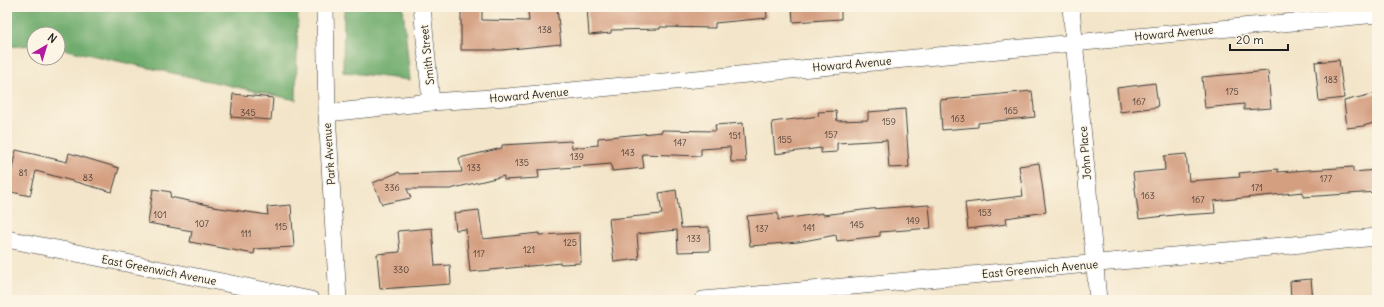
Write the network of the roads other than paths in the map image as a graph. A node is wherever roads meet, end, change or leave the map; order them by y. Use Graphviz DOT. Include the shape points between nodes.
graph roads {
  1 [pos="325,7"];
  2 [pos="422,7"];
  3 [pos="1071,7"];
  4 [pos="1377,14"];
  5 [pos="1075,43"];
  6 [pos="431,102"];
  7 [pos="327,113"];
  8 [pos="1377,237"];
  9 [pos="7,239"];
  10 [pos="1095,264"];
  11 [pos="311,300"];
  12 [pos="338,300"];
  13 [pos="703,300"];
  14 [pos="1098,300"];
  1 -- 7 [label="street, Park Avenue"];
  2 -- 6 [label="street, Smith Street"];
  3 -- 5 [label="street, John Place"];
  4 -- 5 [label="street, Howard Avenue"];
  5 -- 6 [label="street, Howard Avenue" via="508,97"];
  5 -- 10 [label="street, John Place"];
  6 -- 7 [label="street, Howard Avenue"];
  7 -- 12 [label="street, Park Avenue"];
  8 -- 10 [label="street, East Greenwich Avenue"];
  9 -- 11 [label="street, East Greenwich Avenue"];
  10 -- 13 [label="street, East Greenwich Avenue"];
  10 -- 14 [label="street, John Place"];
}
